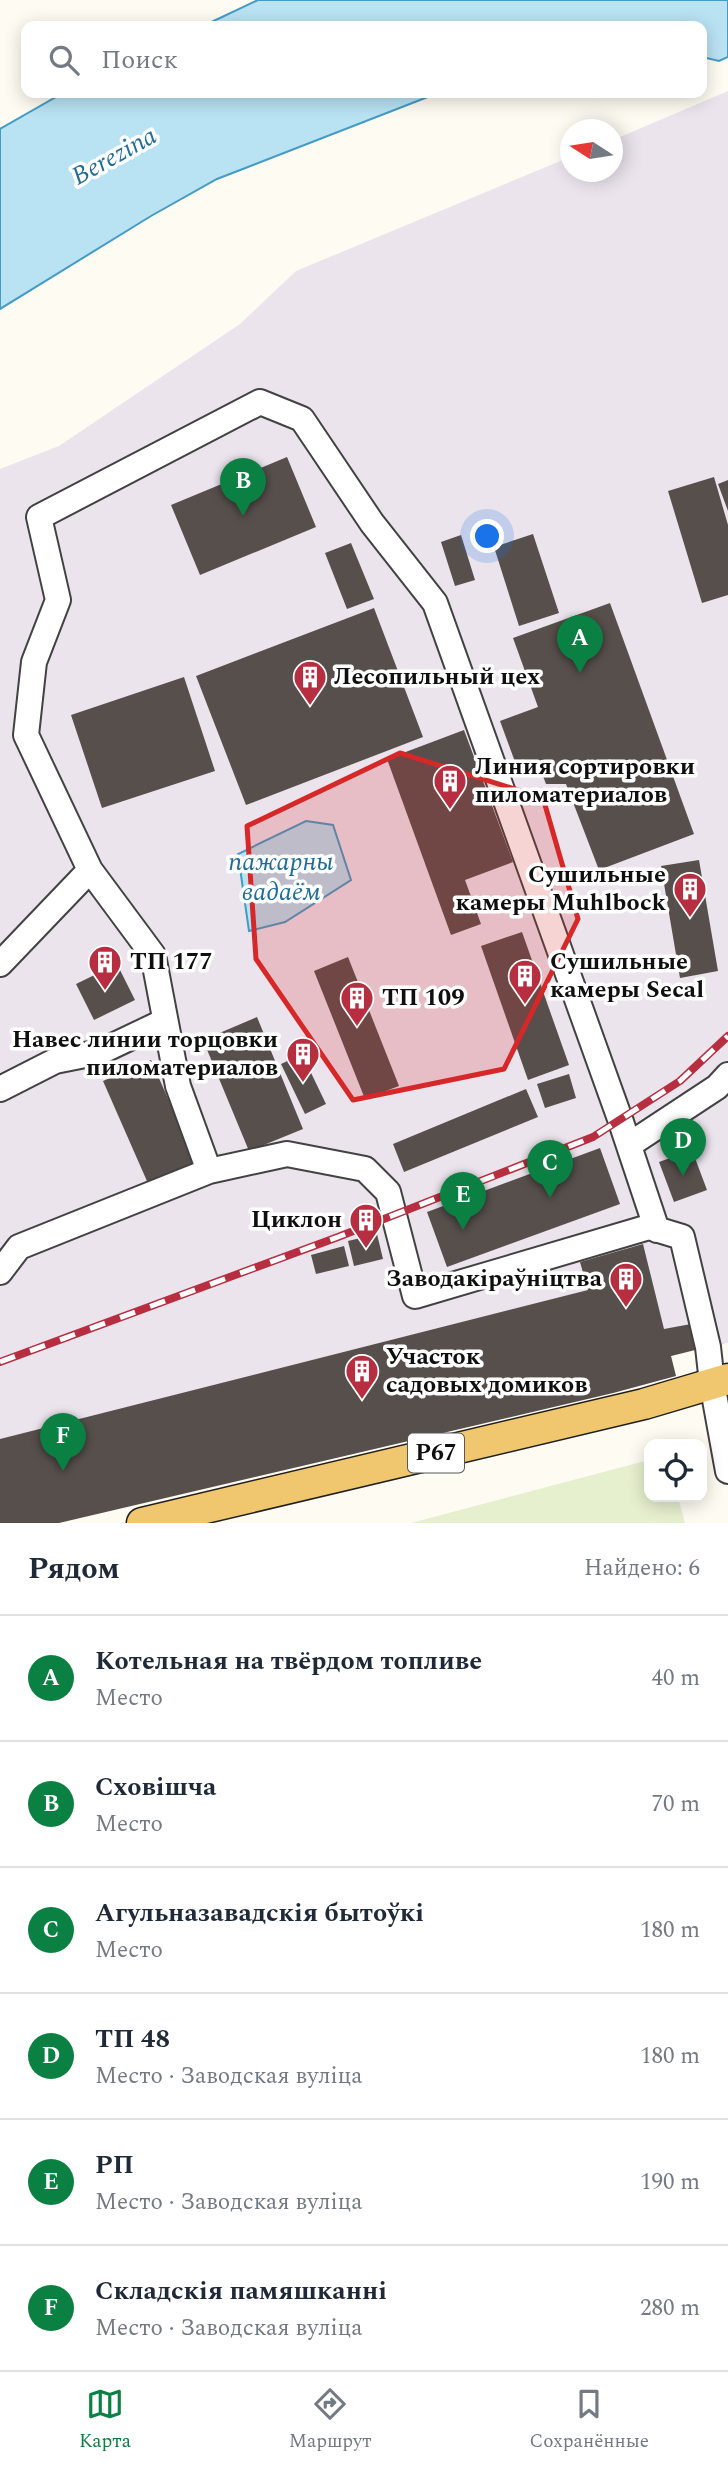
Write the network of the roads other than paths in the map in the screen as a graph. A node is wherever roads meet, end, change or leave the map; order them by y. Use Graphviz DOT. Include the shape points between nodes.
graph roads {
  1 [pos="90,870"];
  2 [pos="0,964"];
  3 [pos="165,1021"];
  4 [pos="728,1075"];
  5 [pos="0,1089"];
  6 [pos="629,1145"];
  7 [pos="209,1171"];
  8 [pos="657,1230"];
  9 [pos="0,1272"];
  10 [pos="720,1381"];
  11 [pos="728,1471"];
  12 [pos="142,1523"];
  1 -- 2 [label="lane"];
  1 -- 3 [label="lane" via="153,955"];
  1 -- 6 [label="lane" via="26,735 34,662 58,600 39,517 260,402 302,419 372,523 435,603"];
  3 -- 5 [label="lane" via="100,1052 55,1061"];
  3 -- 7 [label="lane" via="178,1086"];
  4 -- 6 [label="lane"];
  6 -- 8 [label="lane"];
  7 -- 8 [label="lane" via="288,1154 365,1170 388,1192 415,1296 649,1227"];
  7 -- 9 [label="lane" via="19,1247"];
  8 -- 10 [label="lane" via="682,1237"];
  10 -- 11 [label="lane"];
  10 -- 12 [label="main road, Р67" via="644,1404"];
}
